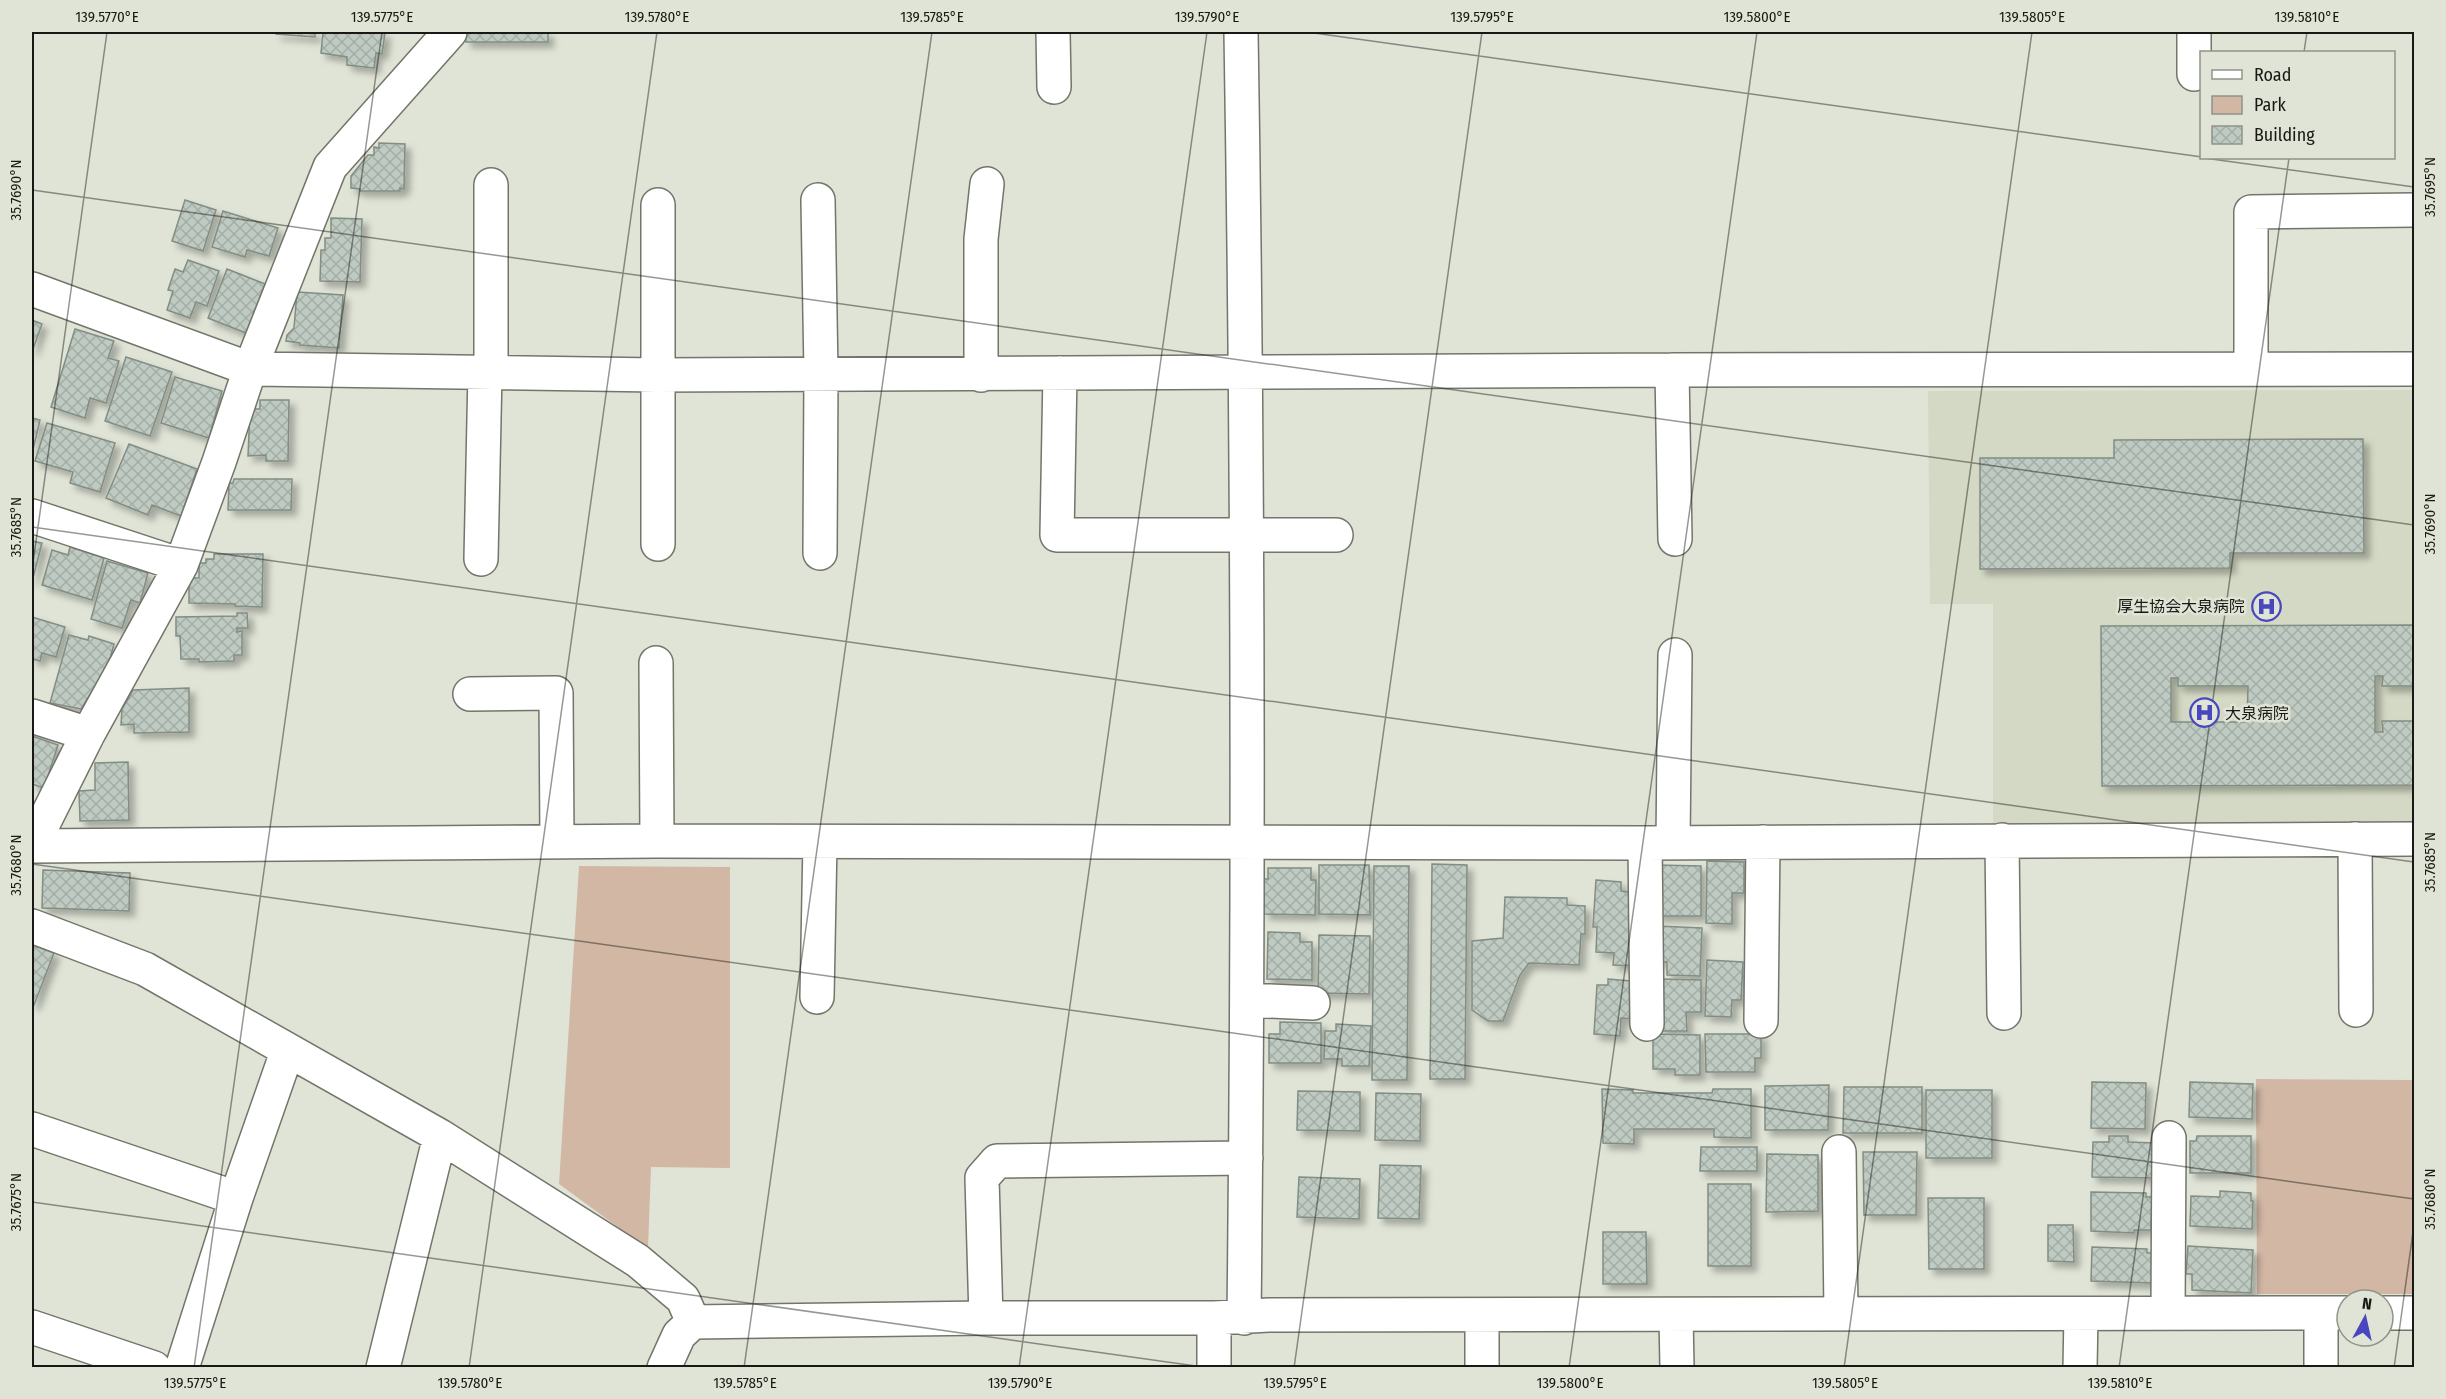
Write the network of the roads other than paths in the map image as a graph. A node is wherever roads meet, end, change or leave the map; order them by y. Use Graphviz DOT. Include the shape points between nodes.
graph roads {
  1 [pos="450,32"];
  2 [pos="1053,32"];
  3 [pos="1241,32"];
  4 [pos="2194,32"];
  5 [pos="2194,74"];
  6 [pos="1054,87"];
  7 [pos="987,184"];
  8 [pos="491,185"];
  9 [pos="818,200"];
  10 [pos="658,205"];
  11 [pos="2415,210"];
  12 [pos="32,289"];
  13 [pos="250,369"];
  14 [pos="2252,369"];
  15 [pos="2415,369"];
  16 [pos="1672,370"];
  17 [pos="488,372"];
  18 [pos="1246,372"];
  19 [pos="1060,373"];
  20 [pos="821,374"];
  21 [pos="657,375"];
  22 [pos="981,375"];
  23 [pos="32,516"];
  24 [pos="1247,533"];
  25 [pos="1336,535"];
  26 [pos="1675,539"];
  27 [pos="658,544"];
  28 [pos="820,554"];
  29 [pos="481,559"];
  30 [pos="181,565"];
  31 [pos="1675,655"];
  32 [pos="656,663"];
  33 [pos="470,694"];
  34 [pos="32,716"];
  35 [pos="88,734"];
  36 [pos="2355,839"];
  37 [pos="2415,839"];
  38 [pos="2002,840"];
  39 [pos="657,841"];
  40 [pos="557,842"];
  41 [pos="820,842"];
  42 [pos="1763,842"];
  43 [pos="1248,843"];
  44 [pos="1659,843"];
  45 [pos="32,846"];
  46 [pos="32,926"];
  47 [pos="817,997"];
  48 [pos="1247,1000"];
  49 [pos="1313,1003"];
  50 [pos="2356,1010"];
  51 [pos="2004,1013"];
  52 [pos="1761,1021"];
  53 [pos="1647,1024"];
  54 [pos="287,1052"];
  55 [pos="32,1129"];
  56 [pos="440,1136"];
  57 [pos="2169,1138"];
  58 [pos="1839,1152"];
  59 [pos="1246,1158"];
  60 [pos="236,1198"];
  61 [pos="2168,1313"];
  62 [pos="2334,1313"];
  63 [pos="2395,1313"];
  64 [pos="2415,1313"];
  65 [pos="1841,1314"];
  66 [pos="2081,1314"];
  67 [pos="1482,1315"];
  68 [pos="1676,1315"];
  69 [pos="986,1318"];
  70 [pos="1229,1318"];
  71 [pos="693,1322"];
  72 [pos="32,1327"];
  73 [pos="154,1368"];
  74 [pos="182,1368"];
  75 [pos="383,1368"];
  76 [pos="664,1368"];
  77 [pos="1214,1368"];
  78 [pos="1482,1368"];
  79 [pos="1677,1368"];
  80 [pos="2080,1368"];
  81 [pos="2321,1368"];
  1 -- 13 [label="street" via="330,168"];
  2 -- 6 [label="street"];
  3 -- 18 [label="street"];
  4 -- 5 [label="street"];
  7 -- 22 [label="street" via="981,239"];
  8 -- 17 [label="street"];
  9 -- 20 [label="street"];
  10 -- 21 [label="street"];
  11 -- 14 [label="street" via="2251,212"];
  12 -- 13 [label="street"];
  13 -- 17 [label="street"];
  13 -- 30 [label="street"];
  14 -- 15 [label="street"];
  14 -- 16 [label="street"];
  16 -- 18 [label="street"];
  16 -- 26 [label="street"];
  17 -- 21 [label="street"];
  17 -- 29 [label="street"];
  18 -- 19 [label="street"];
  18 -- 24 [label="street"];
  19 -- 22 [label="street"];
  19 -- 24 [label="street" via="1057,535"];
  20 -- 21 [label="street"];
  20 -- 22 [label="street"];
  20 -- 28 [label="street"];
  21 -- 27 [label="street"];
  23 -- 30 [label="street"];
  24 -- 25 [label="street"];
  24 -- 43 [label="street"];
  30 -- 35 [label="street"];
  31 -- 44 [label="street"];
  32 -- 39 [label="street"];
  33 -- 40 [label="street" via="556,693"];
  34 -- 35 [label="street"];
  35 -- 45 [label="street"];
  36 -- 37 [label="street"];
  36 -- 38 [label="street"];
  36 -- 50 [label="street"];
  38 -- 42 [label="street"];
  38 -- 51 [label="street"];
  39 -- 40 [label="street"];
  39 -- 41 [label="street"];
  40 -- 45 [label="street"];
  41 -- 43 [label="street"];
  41 -- 47 [label="street"];
  42 -- 44 [label="street"];
  42 -- 52 [label="street"];
  43 -- 44 [label="street"];
  43 -- 48 [label="street"];
  44 -- 53 [label="street"];
  46 -- 54 [label="street" via="145,969"];
  48 -- 49 [label="street"];
  48 -- 59 [label="street"];
  54 -- 56 [label="street"];
  54 -- 60 [label="street"];
  55 -- 60 [label="street"];
  56 -- 71 [label="street" via="638,1261 683,1299"];
  56 -- 75 [label="street"];
  57 -- 61 [label="street"];
  58 -- 65 [label="street"];
  59 -- 69 [label="street" via="997,1161 982,1178"];
  59 -- 70 [label="street"];
  60 -- 74 [label="street"];
  61 -- 62 [label="street"];
  61 -- 66 [label="street"];
  62 -- 81 [label="street"];
  63 -- 64 [label="street"];
  65 -- 66 [label="street"];
  65 -- 68 [label="street"];
  66 -- 80 [label="street"];
  67 -- 68 [label="street"];
  67 -- 70 [label="street"];
  67 -- 78 [label="street"];
  68 -- 79 [label="street"];
  69 -- 70 [label="street"];
  69 -- 71 [label="street"];
  70 -- 77 [label="street"];
  71 -- 76 [label="street" via="679,1335"];
  72 -- 73 [label="street"];
}
